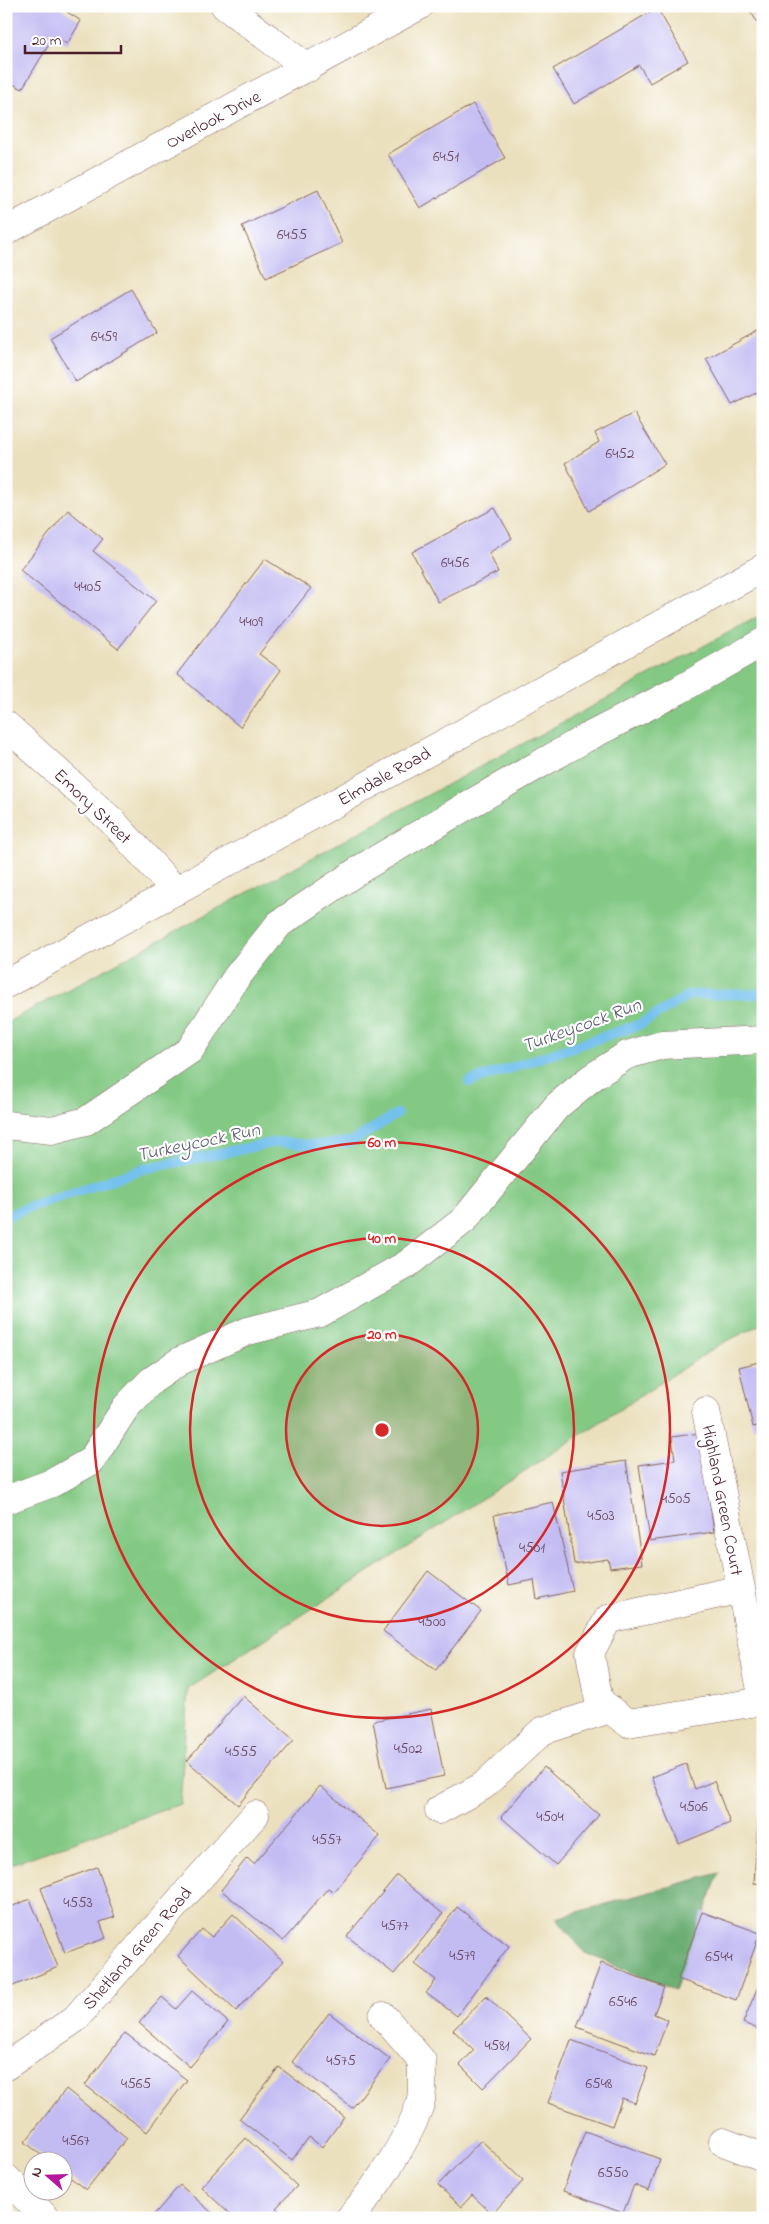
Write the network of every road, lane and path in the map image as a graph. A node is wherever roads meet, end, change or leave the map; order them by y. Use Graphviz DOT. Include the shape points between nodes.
graph roads {
  1 [pos="226,6"];
  2 [pos="419,6"];
  3 [pos="308,68"];
  4 [pos="6,231"];
  5 [pos="763,568"];
  6 [pos="763,642"];
  7 [pos="6,725"];
  8 [pos="176,890"];
  9 [pos="6,984"];
  10 [pos="763,1040"];
  11 [pos="6,1125"];
  12 [pos="706,1411"];
  13 [pos="6,1500"];
  14 [pos="741,1589"];
  15 [pos="763,1701"];
  16 [pos="610,1709"];
  17 [pos="439,1810"];
  18 [pos="255,1815"];
  19 [pos="383,2016"];
  20 [pos="6,2066"];
  21 [pos="723,2142"];
  22 [pos="763,2157"];
  23 [pos="6,2178"];
  24 [pos="46,2218"];
  25 [pos="350,2218"];
  1 -- 3 [label="street"];
  2 -- 3 [label="street, Overlook Drive"];
  3 -- 4 [label="street, Overlook Drive"];
  5 -- 8 [label="street, Elmdale Road"];
  6 -- 11 [label="street" via="463,808 362,868 279,924 236,978 190,1050 86,1121 52,1130"];
  7 -- 8 [label="street, Emory Street" via="112,821"];
  8 -- 9 [label="street, Elmdale Road"];
  10 -- 13 [label="street" via="662,1045 627,1056 591,1078 557,1106 464,1220 406,1265 320,1313 248,1331 180,1360 152,1381 126,1407 91,1461 52,1483"];
  12 -- 14 [label="street, Highland Green Court"];
  14 -- 15 [label="street, Highland Green Court"];
  14 -- 16 [label="street, Highland Green Court" via="608,1619 590,1653 599,1701"];
  15 -- 16 [label="street, Highland Green Court" via="628,1723"];
  16 -- 17 [label="street" via="542,1730 483,1786"];
  18 -- 20 [label="street, Shetland Green Road" via="74,2019"];
  19 -- 25 [label="street" via="422,2062 420,2106 397,2152 366,2200"];
  21 -- 22 [label="street"];
  23 -- 24 [label="street"];
}
